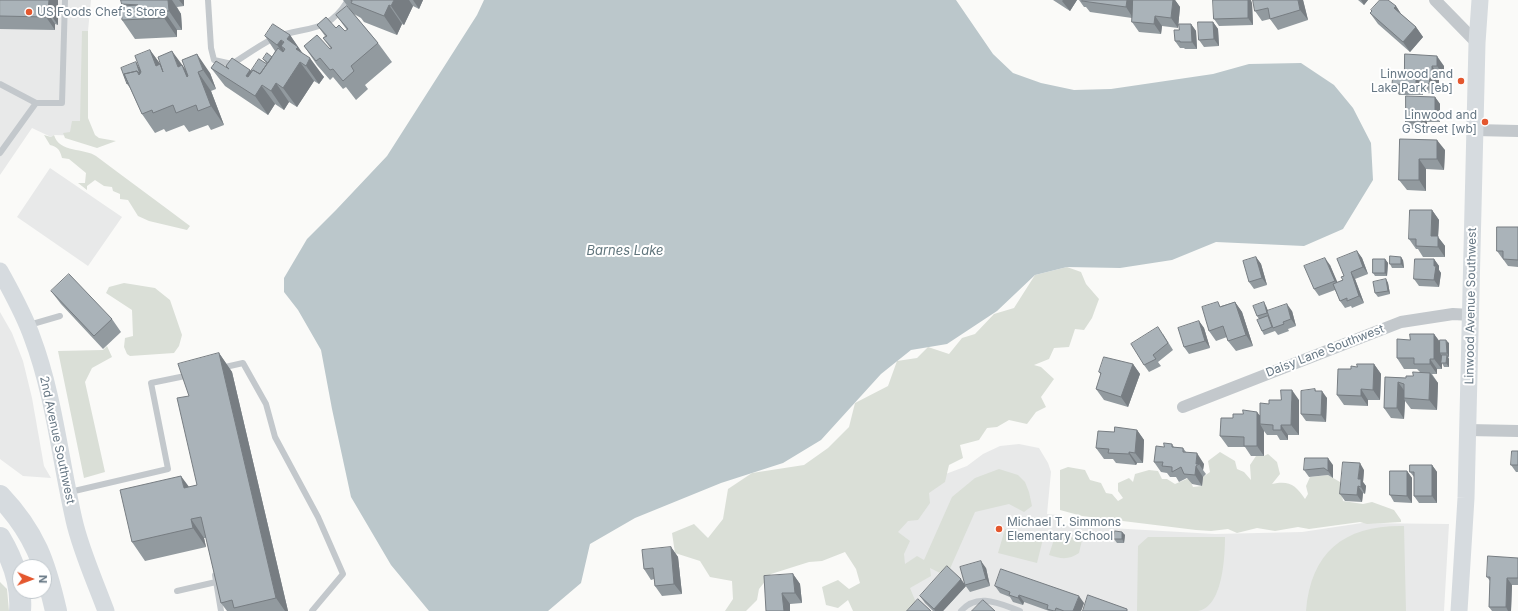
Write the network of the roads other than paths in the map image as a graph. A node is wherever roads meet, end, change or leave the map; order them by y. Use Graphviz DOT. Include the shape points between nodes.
graph roads {
  1 [pos="65,0"];
  2 [pos="208,0"];
  3 [pos="348,0"];
  4 [pos="1436,0"];
  5 [pos="1480,0"];
  6 [pos="1477,43"];
  7 [pos="0,84"];
  8 [pos="36,103"];
  9 [pos="1475,130"];
  10 [pos="1518,131"];
  11 [pos="0,153"];
  12 [pos="0,271"];
  13 [pos="1472,315"];
  14 [pos="60,316"];
  15 [pos="28,325"];
  16 [pos="217,369"];
  17 [pos="197,374"];
  18 [pos="1183,407"];
  19 [pos="1468,430"];
  20 [pos="1518,431"];
  21 [pos="68,492"];
  22 [pos="0,496"];
  23 [pos="0,538"];
  24 [pos="214,567"];
  25 [pos="216,582"];
  26 [pos="177,591"];
  27 [pos="20,611"];
  28 [pos="56,611"];
  29 [pos="106,611"];
  30 [pos="221,611"];
  31 [pos="312,611"];
  32 [pos="961,611"];
  33 [pos="1020,611"];
  34 [pos="1459,611"];
  1 -- 8 [label="lane" via="62,103"];
  2 -- 3 [label="lane" via="214,60 232,64 275,38 317,28 336,17"];
  4 -- 6 [label="street"];
  5 -- 6 [label="street, Linwood Avenue Southwest"];
  6 -- 9 [label="street, Linwood Avenue Southwest"];
  7 -- 8 [label="lane"];
  8 -- 11 [label="lane"];
  9 -- 10 [label="street"];
  9 -- 13 [label="street, Linwood Avenue Southwest"];
  12 -- 15 [label="street, 2nd Avenue Southwest"];
  13 -- 18 [label="street, Daisy Lane Southwest" via="1453,314 1401,322"];
  13 -- 19 [label="street, Linwood Avenue Southwest"];
  14 -- 15 [label="lane"];
  15 -- 21 [label="street, 2nd Avenue Southwest" via="41,366"];
  16 -- 31 [label="lane" via="243,363 266,404 275,437 318,517 343,574"];
  17 -- 21 [label="lane" via="151,383 168,469"];
  19 -- 20 [label="street"];
  19 -- 34 [label="street, Linwood Avenue Southwest"];
  21 -- 29 [label="street, 2nd Avenue Southwest" via="79,536"];
  22 -- 28 [label="highway" via="27,530 41,556"];
  23 -- 27 [label="highway" via="17,577"];
  24 -- 25 [label="lane"];
  25 -- 26 [label="lane"];
  25 -- 30 [label="lane"];
  32 -- 33 [label="lane" via="965,606 990,601"];
}
